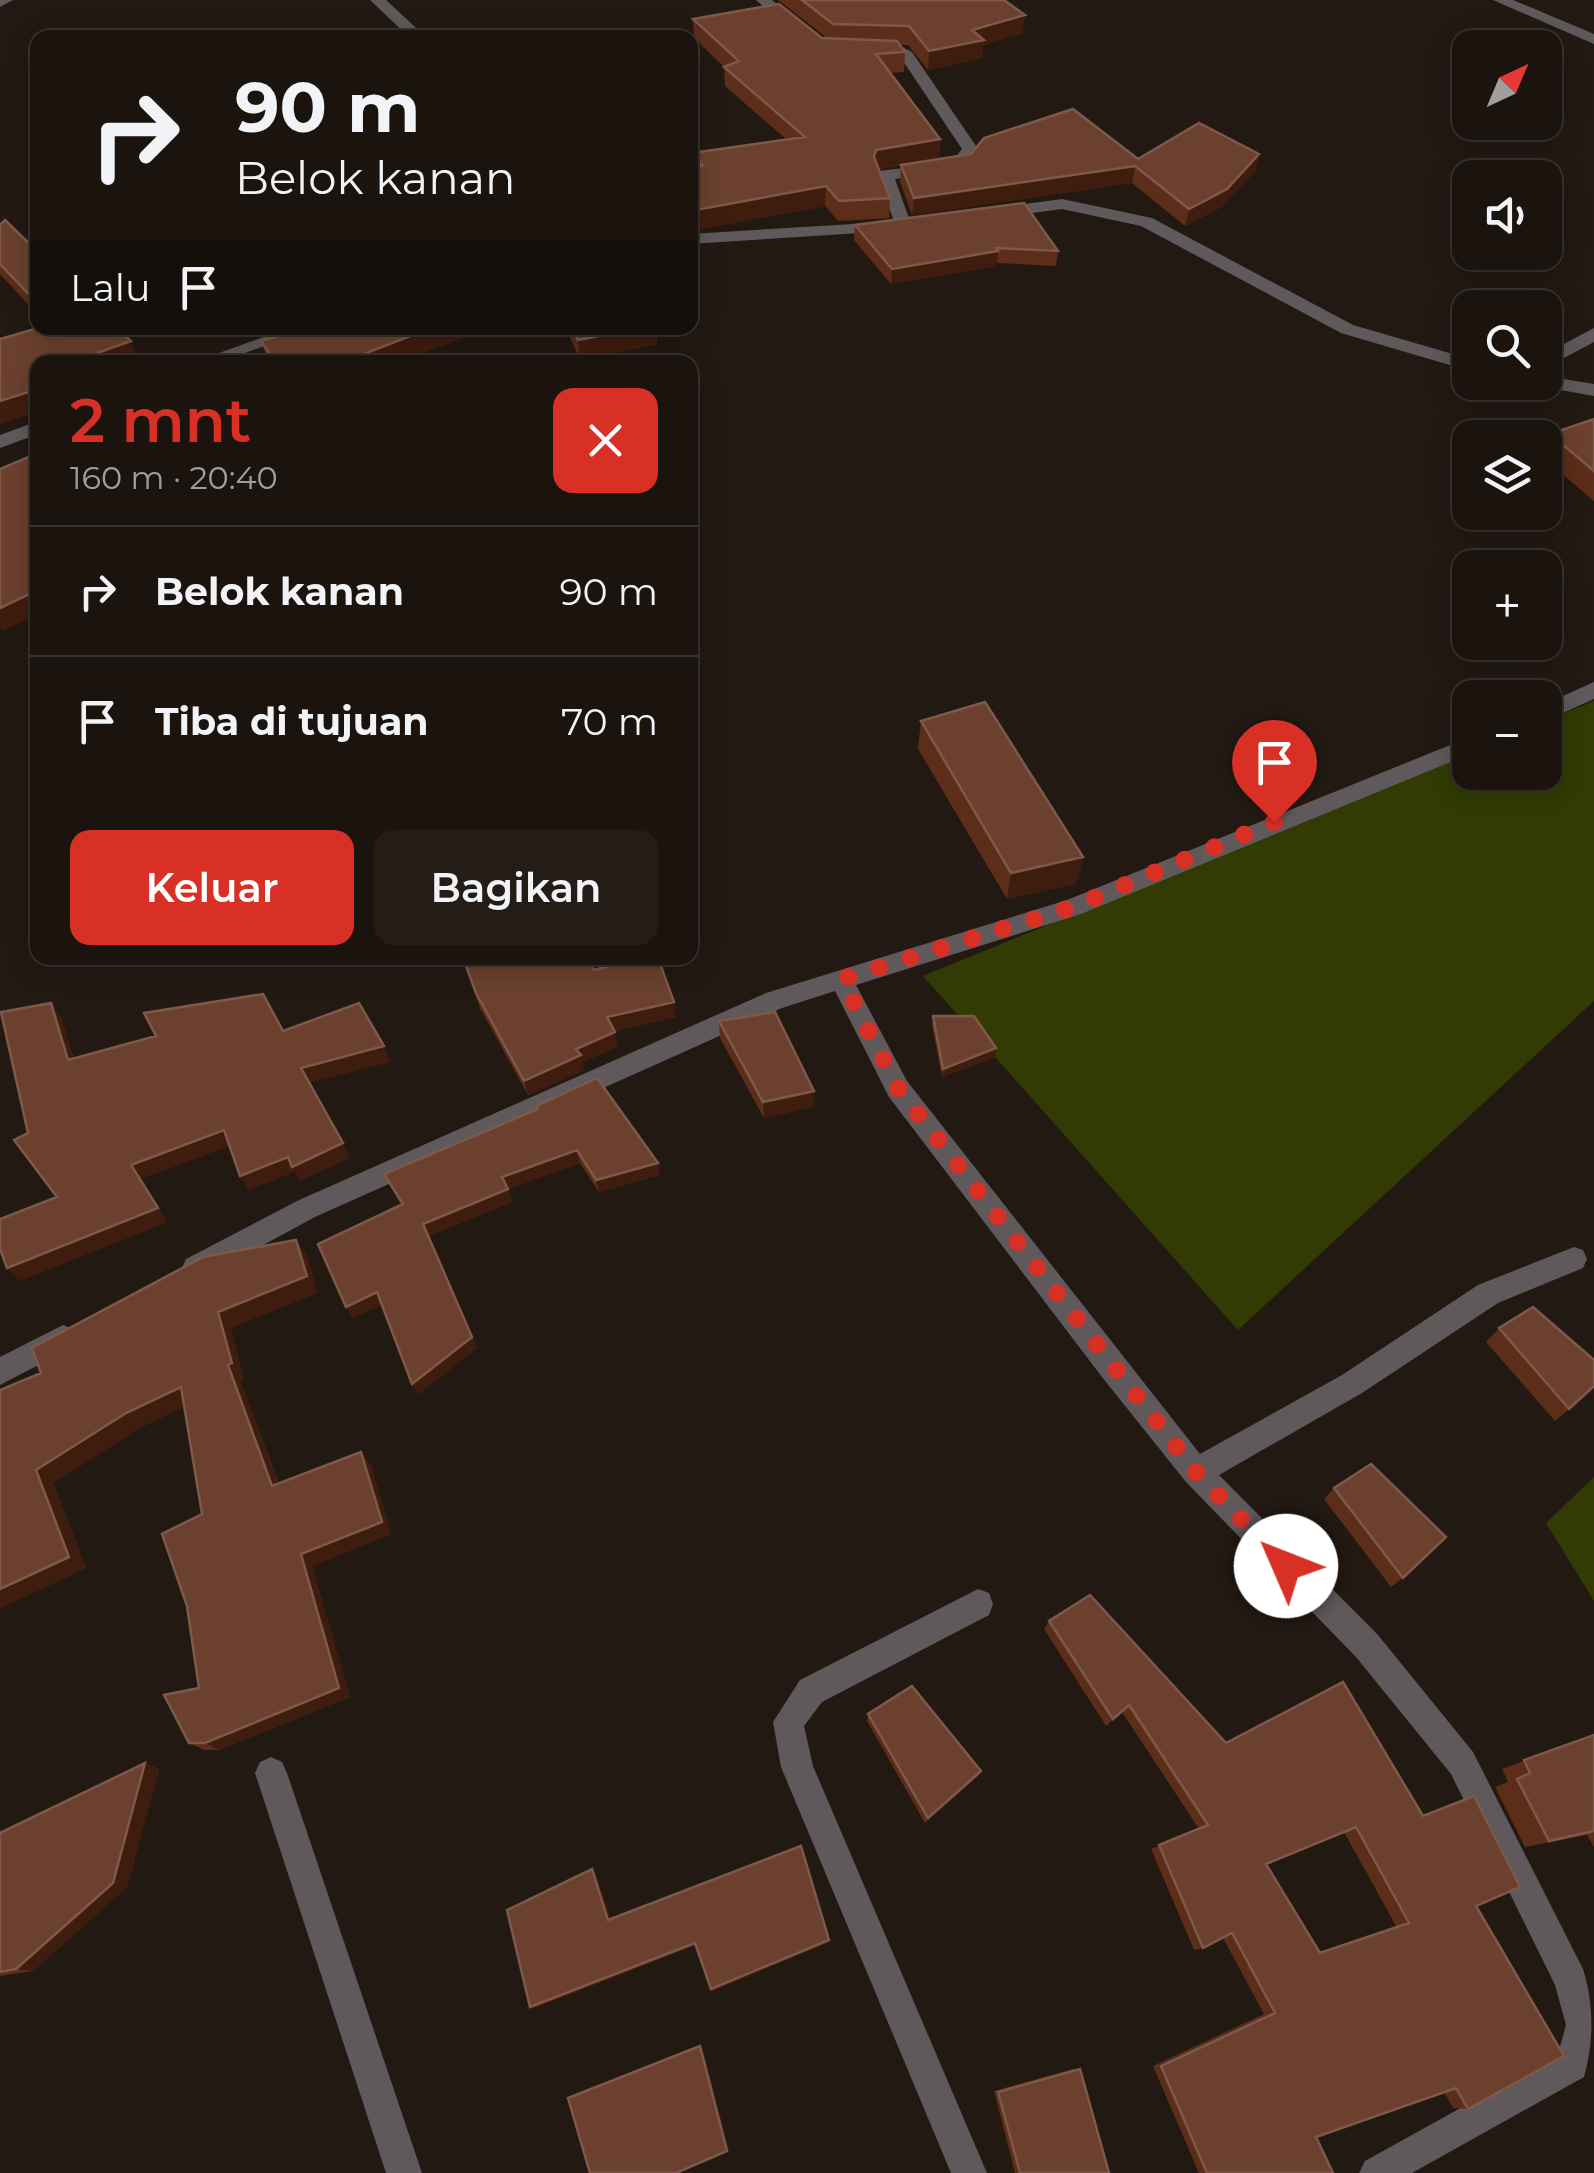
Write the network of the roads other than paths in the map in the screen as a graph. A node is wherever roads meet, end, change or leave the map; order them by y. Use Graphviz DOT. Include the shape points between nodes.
graph roads {
  1 [pos="377,0"];
  2 [pos="763,0"];
  3 [pos="1500,0"];
  4 [pos="411,30"];
  5 [pos="1594,39"];
  6 [pos="817,44"];
  7 [pos="860,50"];
  8 [pos="974,216"];
  9 [pos="698,239"];
  10 [pos="1594,334"];
  11 [pos="285,335"];
  12 [pos="1562,352"];
  13 [pos="224,355"];
  14 [pos="1452,360"];
  15 [pos="1562,385"];
  16 [pos="1594,390"];
  17 [pos="30,430"];
  18 [pos="0,442"];
  19 [pos="1594,690"];
  20 [pos="1562,704"];
  21 [pos="1452,752"];
  22 [pos="842,979"];
  23 [pos="1574,1259"];
  24 [pos="170,1282"];
  25 [pos="85,1327"];
  26 [pos="0,1372"];
  27 [pos="1196,1472"];
  28 [pos="978,1604"];
  29 [pos="271,1774"];
  30 [pos="404,2173"];
  31 [pos="969,2173"];
  32 [pos="1377,2173"];
  1 -- 4 [label="street"];
  2 -- 6 [label="street"];
  3 -- 5 [label="street"];
  7 -- 9 [label="street" via="904,52 970,149 967,159 885,175 912,223"];
  8 -- 14 [label="street" via="1062,204 1146,222 1347,329"];
  10 -- 12 [label="street"];
  11 -- 13 [label="street"];
  15 -- 16 [label="street"];
  17 -- 18 [label="street"];
  19 -- 20 [label="street"];
  21 -- 22 [label="street" via="1073,907"];
  22 -- 24 [label="street" via="664,1048 306,1210"];
  22 -- 27 [label="street" via="898,1088"];
  23 -- 27 [label="street" via="1488,1294 1352,1384"];
  25 -- 26 [label="street"];
  27 -- 32 [label="street" via="1367,1646 1462,1763 1571,1981 1579,2010 1572,2065"];
  28 -- 31 [label="street" via="811,1690 788,1722 797,1766"];
  29 -- 30 [label="street"];
}
